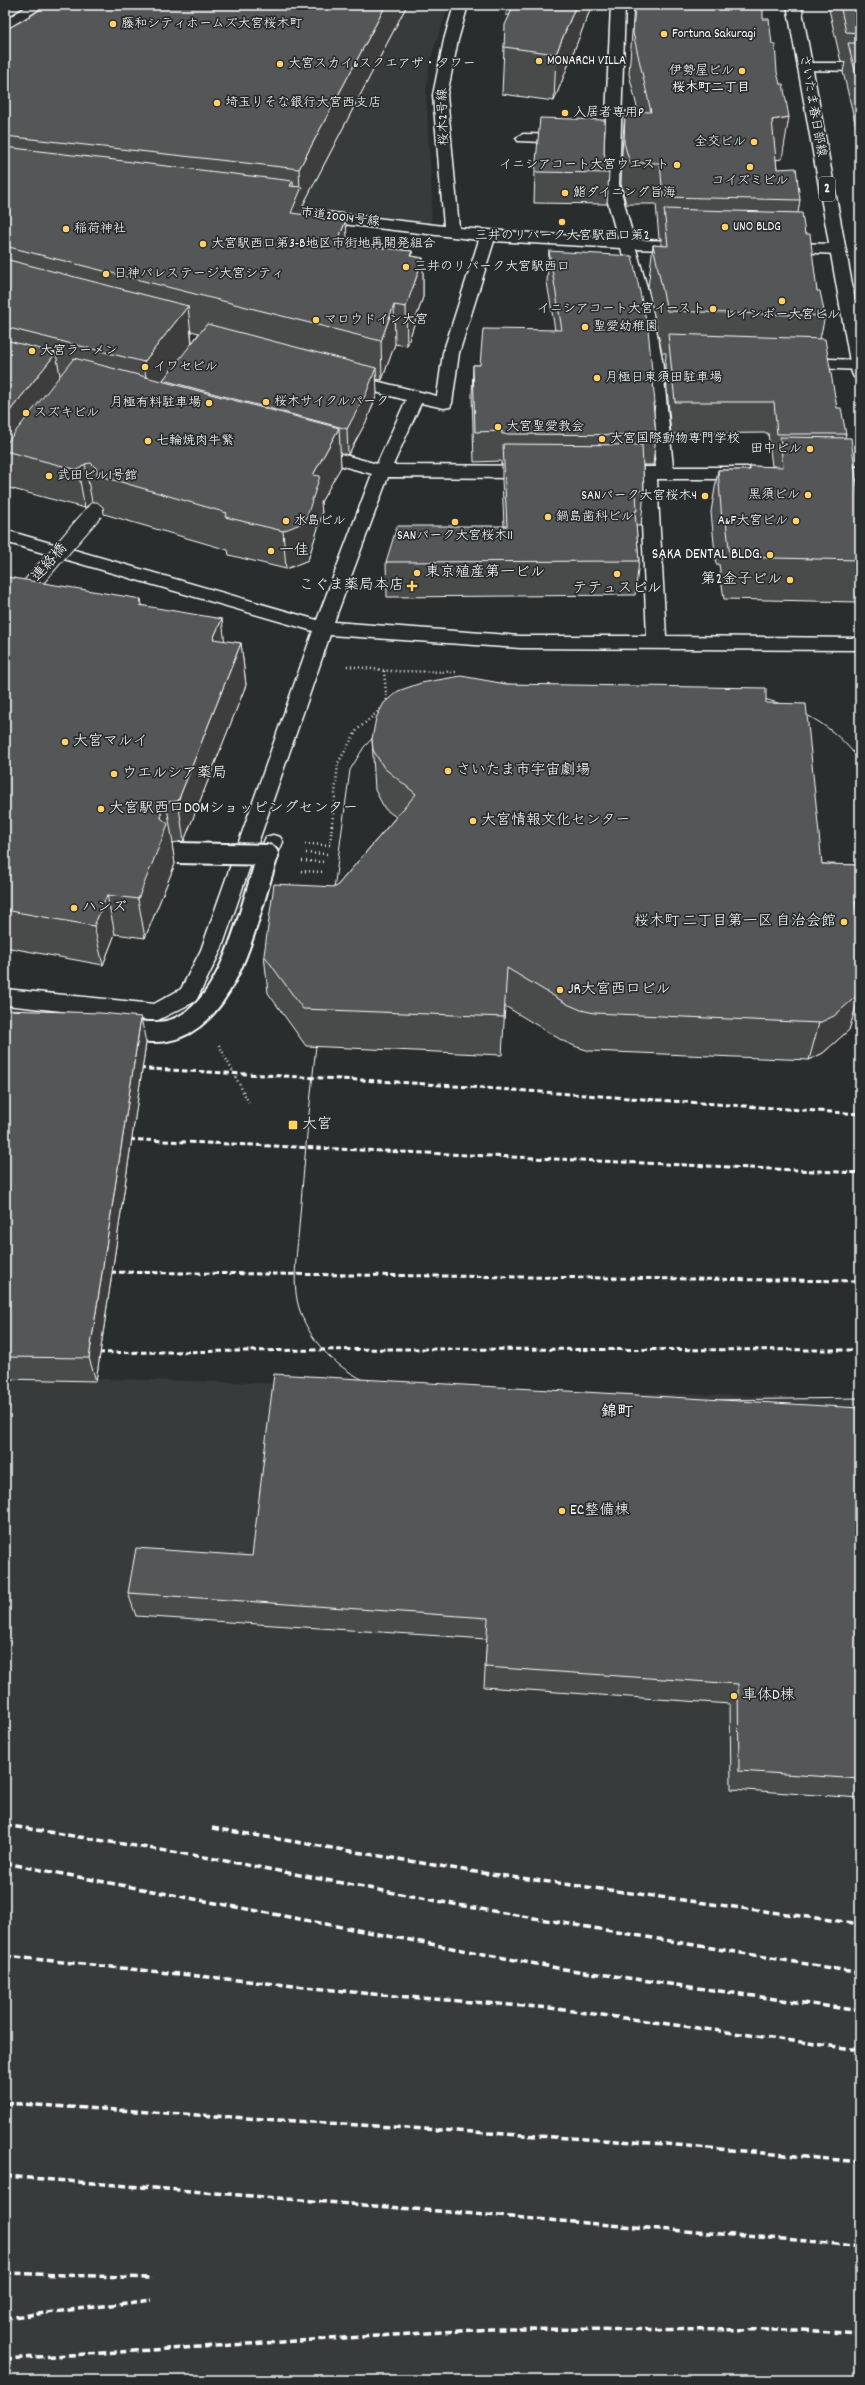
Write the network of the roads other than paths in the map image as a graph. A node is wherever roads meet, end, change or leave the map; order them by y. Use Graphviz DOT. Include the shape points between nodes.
graph roads {
  1 [pos="39,5"];
  2 [pos="462,5"];
  3 [pos="618,5"];
  4 [pos="794,5"];
  5 [pos="5,26"];
  6 [pos="805,67"];
  7 [pos="860,67"];
  8 [pos="523,138"];
  9 [pos="583,140"];
  10 [pos="598,141"];
  11 [pos="613,141"];
  12 [pos="260,209"];
  13 [pos="452,232"];
  14 [pos="488,236"];
  15 [pos="628,244"];
  16 [pos="706,246"];
  17 [pos="767,247"];
  18 [pos="837,249"];
  19 [pos="854,306"];
  20 [pos="788,363"];
  21 [pos="859,369"];
  22 [pos="333,375"];
  23 [pos="416,397"];
  24 [pos="298,448"];
  25 [pos="382,471"];
  26 [pos="546,472"];
  27 [pos="593,472"];
  28 [pos="656,473"];
  29 [pos="766,473"];
  30 [pos="805,473"];
  31 [pos="860,473"];
  32 [pos="95,511"];
  33 [pos="5,536"];
  34 [pos="5,615"];
  35 [pos="323,628"];
  36 [pos="657,644"];
  37 [pos="860,644"];
  38 [pos="178,853"];
  39 [pos="5,997"];
  40 [pos="97,1027"];
  1 -- 5 [label="street"];
  2 -- 13 [label="street, 桜木2号線" via="451,40 440,95"];
  3 -- 11 [label="street"];
  4 -- 6 [label="street, さいたま春日部線 / 2"];
  6 -- 7 [label="street"];
  6 -- 18 [label="street, さいたま春日部線 / 2"];
  8 -- 9 [label="street"];
  10 -- 11 [label="street"];
  11 -- 15 [label="street" via="611,184"];
  12 -- 13 [label="street, 市道20014号線"];
  13 -- 14 [label="street, 市道20014号線"];
  14 -- 15 [label="street, 市道20014号線"];
  14 -- 23 [label="street" via="451,353 444,403"];
  15 -- 16 [label="street, 市道20014号線"];
  15 -- 28 [label="street" via="662,359"];
  17 -- 18 [label="street"];
  18 -- 19 [label="street, さいたま春日部線 / 2"];
  19 -- 21 [label="street, さいたま春日部線 / 2"];
  20 -- 21 [label="street"];
  22 -- 23 [label="street"];
  23 -- 25 [label="street"];
  24 -- 25 [label="street"];
  25 -- 26 [label="street"];
  25 -- 35 [label="street"];
  27 -- 28 [label="street"];
  28 -- 29 [label="street"];
  28 -- 36 [label="street"];
  30 -- 31 [label="street"];
  32 -- 34 [label="street, 連絡橋, bridge"];
  33 -- 35 [label="street"];
  35 -- 36 [label="street" via="520,642"];
  35 -- 39 [label="street" via="211,950 189,994 156,1013"];
  36 -- 37 [label="street"];
  38 -- 40 [label="street, bridge" via="270,848 232,964 216,995 201,1014 178,1028 151,1031"];
}
